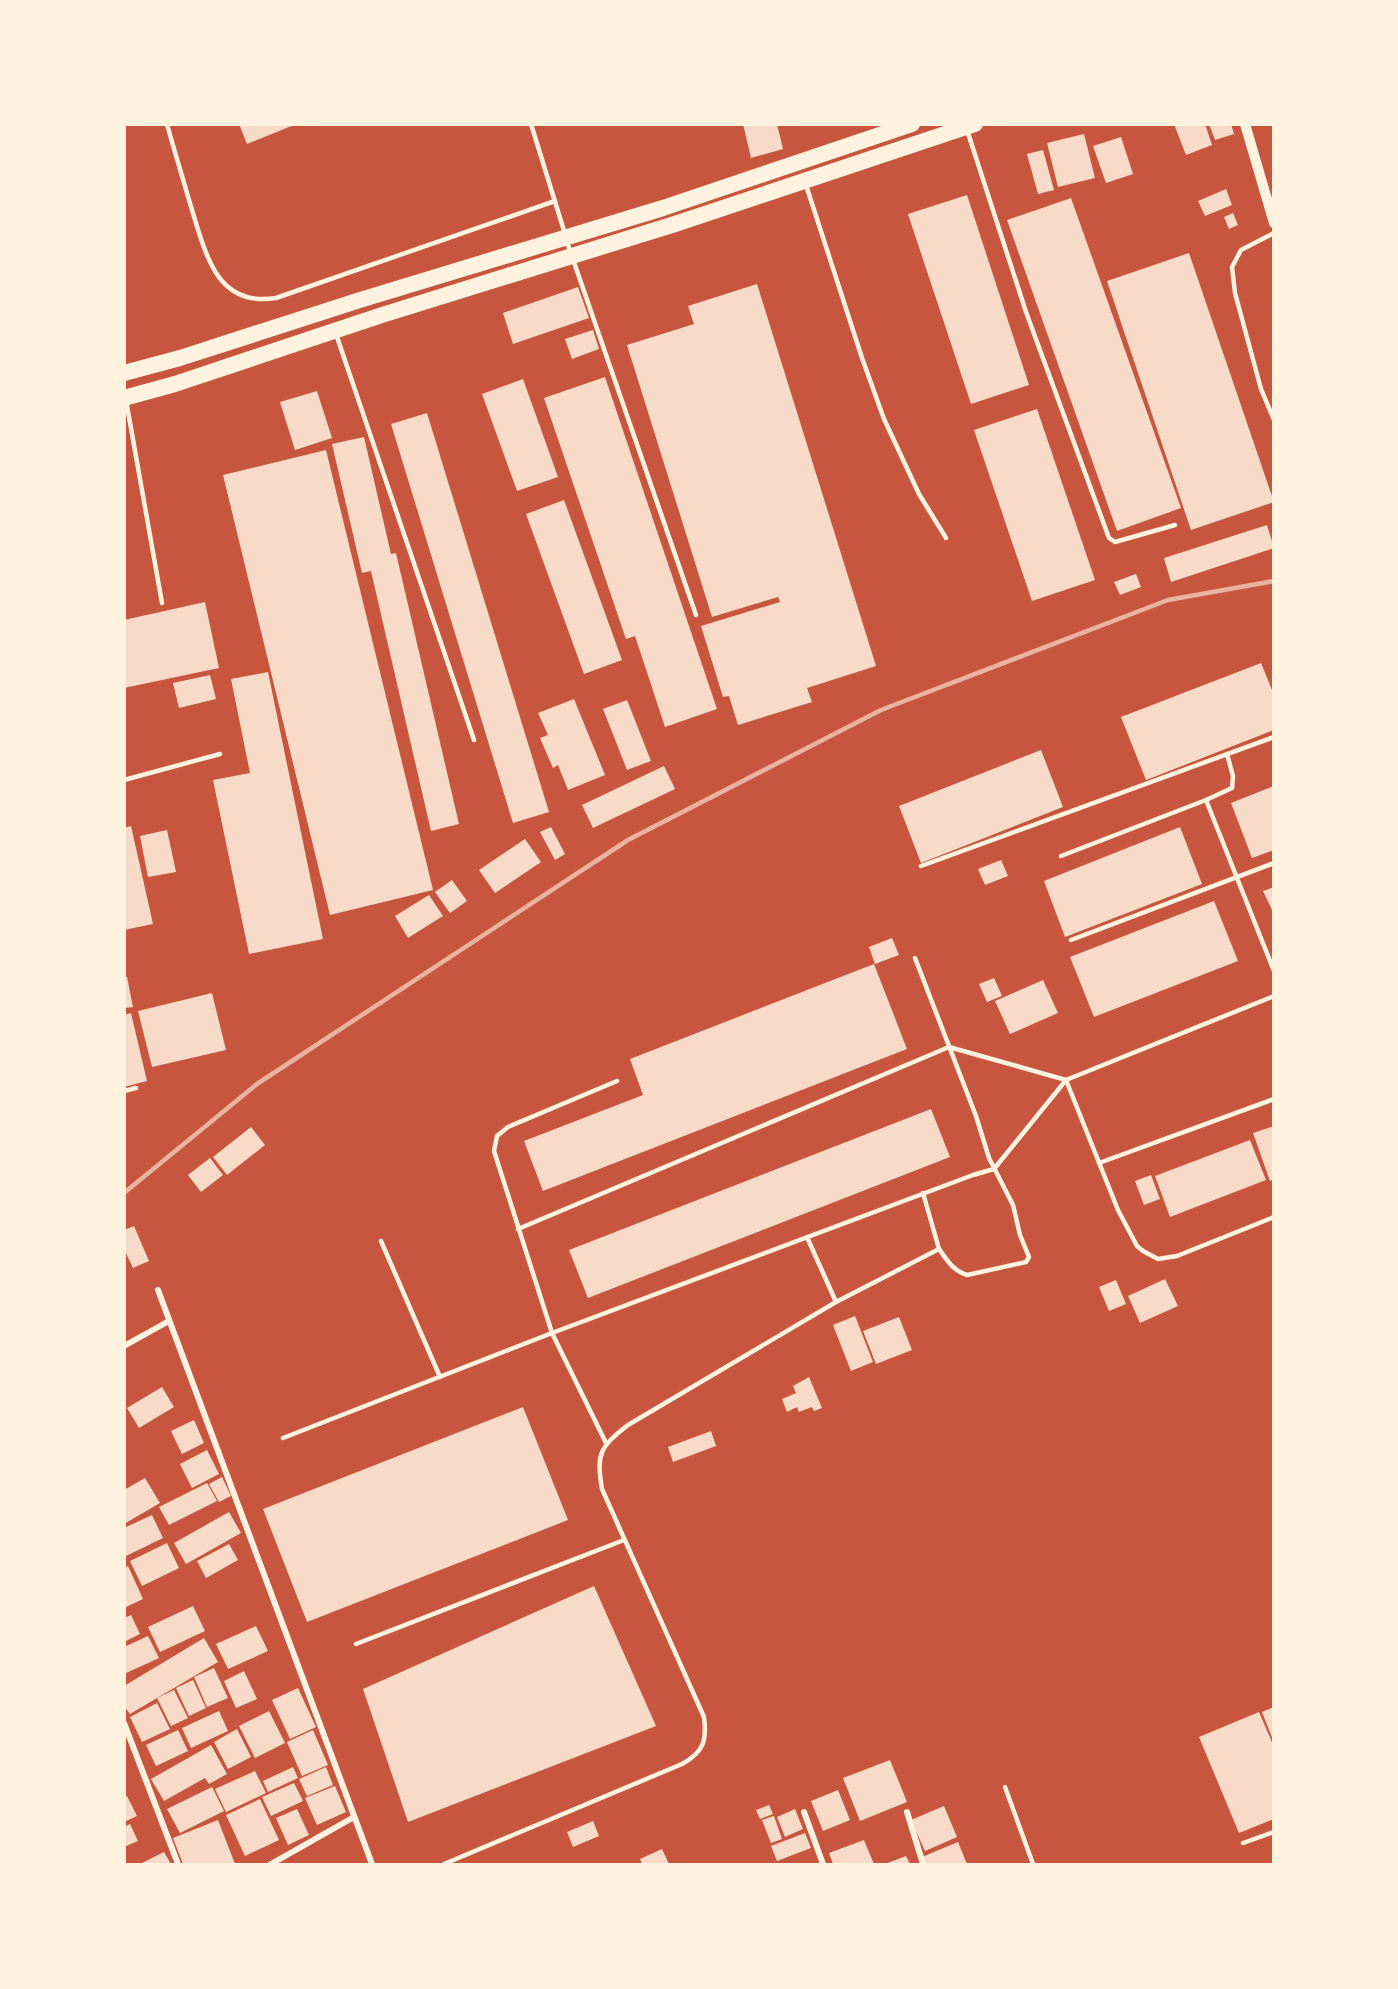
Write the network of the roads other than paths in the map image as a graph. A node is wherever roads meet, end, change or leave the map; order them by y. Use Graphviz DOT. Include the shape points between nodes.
graph roads {
  1 [pos="167,124"];
  2 [pos="531,124"];
  3 [pos="912,124"];
  4 [pos="1245,124"];
  5 [pos="970,126"];
  6 [pos="805,181"];
  7 [pos="555,201"];
  8 [pos="1274,223"];
  9 [pos="1274,232"];
  10 [pos="565,237"];
  11 [pos="572,256"];
  12 [pos="335,331"];
  13 [pos="124,373"];
  14 [pos="125,398"];
  15 [pos="1274,420"];
  16 [pos="1175,525"];
  17 [pos="946,538"];
  18 [pos="162,603"];
  19 [pos="696,615"];
  20 [pos="1274,737"];
  21 [pos="474,740"];
  22 [pos="220,754"];
  23 [pos="1227,754"];
  24 [pos="124,780"];
  25 [pos="1206,800"];
  26 [pos="1061,856"];
  27 [pos="1274,863"];
  28 [pos="921,866"];
  29 [pos="1236,877"];
  30 [pos="1071,940"];
  31 [pos="915,958"];
  32 [pos="1274,971"];
  33 [pos="1274,996"];
  34 [pos="949,1047"];
  35 [pos="1066,1080"];
  36 [pos="617,1081"];
  37 [pos="136,1088"];
  38 [pos="124,1091"];
  39 [pos="1274,1099"];
  40 [pos="1099,1163"];
  41 [pos="994,1169"];
  42 [pos="923,1193"];
  43 [pos="1274,1217"];
  44 [pos="518,1229"];
  45 [pos="807,1237"];
  46 [pos="381,1241"];
  47 [pos="939,1249"];
  48 [pos="158,1290"];
  49 [pos="836,1302"];
  50 [pos="169,1321"];
  51 [pos="552,1333"];
  52 [pos="124,1346"];
  53 [pos="440,1377"];
  54 [pos="283,1438"];
  55 [pos="606,1443"];
  56 [pos="624,1540"];
  57 [pos="356,1644"];
  58 [pos="124,1723"];
  59 [pos="1005,1787"];
  60 [pos="804,1812"];
  61 [pos="907,1812"];
  62 [pos="354,1817"];
  63 [pos="1274,1832"];
  64 [pos="1243,1844"];
  65 [pos="178,1864"];
  66 [pos="271,1864"];
  67 [pos="372,1864"];
  68 [pos="444,1864"];
  69 [pos="823,1864"];
  70 [pos="923,1864"];
  71 [pos="1034,1864"];
  1 -- 7 [label="lane" via="200,237 214,269 237,293 253,300 276,298"];
  2 -- 7 [label="lane"];
  3 -- 10 [label="highway"];
  4 -- 8 [label="street"];
  5 -- 6 [label="highway"];
  5 -- 16 [label="lane" via="1026,312 1109,538 1115,542"];
  6 -- 11 [label="highway"];
  6 -- 17 [label="lane" via="884,419"];
  7 -- 10 [label="lane"];
  9 -- 15 [label="lane" via="1241,250 1232,267 1235,293 1261,389"];
  10 -- 11 [label="lane"];
  10 -- 13 [label="highway"];
  11 -- 12 [label="highway"];
  11 -- 19 [label="lane"];
  12 -- 14 [label="highway"];
  12 -- 21 [label="lane"];
  14 -- 18 [label="lane"];
  20 -- 23 [label="lane"];
  22 -- 24 [label="lane"];
  23 -- 25 [label="lane" via="1232,788"];
  23 -- 28 [label="lane"];
  25 -- 26 [label="lane"];
  25 -- 29 [label="lane"];
  27 -- 29 [label="lane"];
  29 -- 30 [label="lane"];
  29 -- 32 [label="lane"];
  31 -- 34 [label="lane"];
  33 -- 35 [label="lane"];
  34 -- 35 [label="lane"];
  34 -- 41 [label="lane"];
  34 -- 44 [label="lane"];
  35 -- 40 [label="lane"];
  35 -- 41 [label="lane"];
  36 -- 44 [label="lane" via="508,1127 497,1136 494,1151"];
  37 -- 38 [label="lane"];
  39 -- 40 [label="lane"];
  40 -- 43 [label="lane" via="1137,1246 1158,1259 1177,1257"];
  41 -- 42 [label="lane"];
  41 -- 47 [label="lane" via="1012,1205 1029,1260 967,1275 951,1266"];
  42 -- 45 [label="lane"];
  42 -- 47 [label="lane"];
  44 -- 51 [label="lane"];
  45 -- 49 [label="lane"];
  45 -- 51 [label="lane"];
  46 -- 53 [label="lane"];
  47 -- 49 [label="lane"];
  48 -- 50 [label="street"];
  49 -- 55 [label="lane" via="628,1425"];
  50 -- 52 [label="street"];
  50 -- 62 [label="street"];
  51 -- 53 [label="lane"];
  51 -- 55 [label="lane"];
  53 -- 54 [label="lane"];
  55 -- 56 [label="lane" via="601,1454 602,1489"];
  56 -- 57 [label="lane"];
  56 -- 68 [label="lane" via="704,1717 706,1732 700,1750 682,1764"];
  58 -- 65 [label="street"];
  59 -- 71 [label="lane"];
  60 -- 69 [label="street"];
  61 -- 70 [label="street"];
  62 -- 66 [label="street"];
  62 -- 67 [label="street"];
  63 -- 64 [label="lane"];
}
